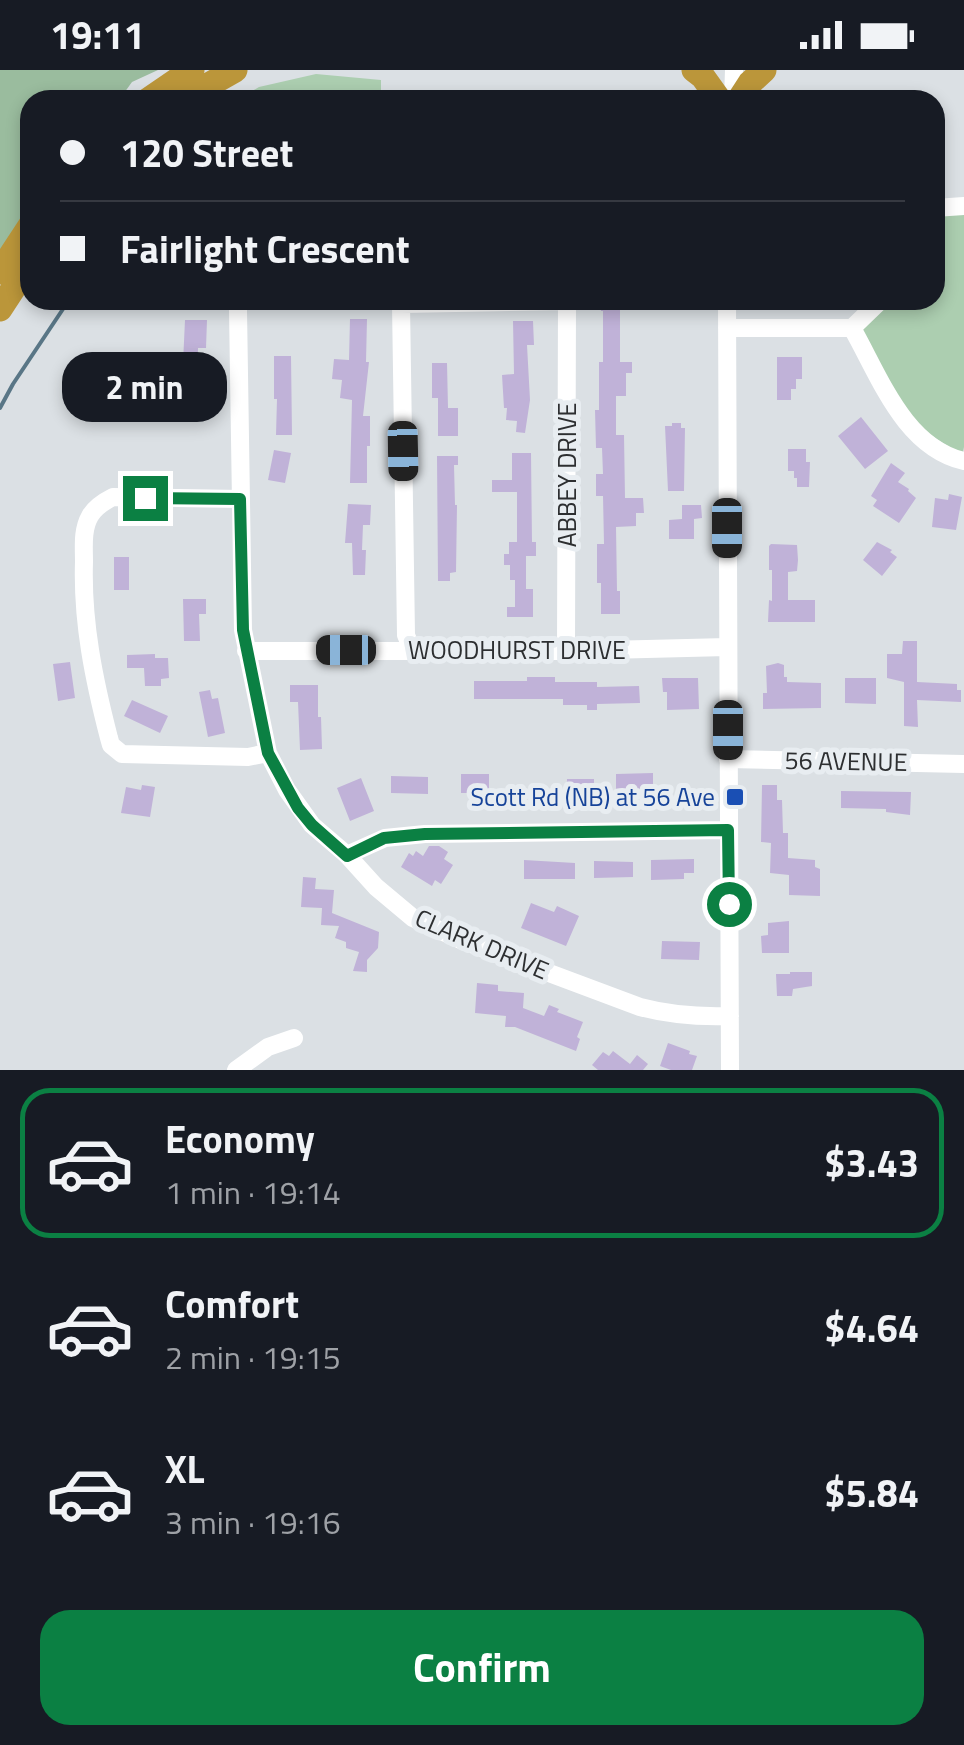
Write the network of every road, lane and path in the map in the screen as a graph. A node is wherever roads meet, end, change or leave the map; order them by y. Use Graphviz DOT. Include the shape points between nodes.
graph roads {
  1 [pos="192,70"];
  2 [pos="235,70"];
  3 [pos="694,70"];
  4 [pos="764,70"];
  5 [pos="163,90"];
  6 [pos="200,90"];
  7 [pos="717,90"];
  8 [pos="740,90"];
  9 [pos="20,241"];
  10 [pos="0,272"];
  11 [pos="20,279"];
  12 [pos="0,309"];
  13 [pos="238,310"];
  14 [pos="401,310"];
  15 [pos="567,310"];
  16 [pos="727,310"];
  17 [pos="871,310"];
  18 [pos="727,328"];
  19 [pos="852,328"];
  20 [pos="964,461"];
  21 [pos="240,499"];
  22 [pos="727,647"];
  23 [pos="412,650"];
  24 [pos="566,650"];
  25 [pos="246,651"];
  26 [pos="268,753"];
  27 [pos="728,758"];
  28 [pos="964,764"];
  29 [pos="728,830"];
  30 [pos="347,856"];
  31 [pos="730,1016"];
  32 [pos="294,1038"];
  33 [pos="236,1070"];
  34 [pos="730,1070"];
  1 -- 5 [label="highway"];
  2 -- 6 [label="highway"];
  3 -- 7 [label="highway"];
  4 -- 8 [label="highway"];
  9 -- 10 [label="highway"];
  11 -- 12 [label="highway"];
  13 -- 21 [label="street, CLARK DRIVE"];
  14 -- 23 [label="street" via="406,635"];
  15 -- 24 [label="street, ABBEY DRIVE"];
  16 -- 18 [label="street"];
  17 -- 19 [label="street"];
  18 -- 19 [label="street"];
  18 -- 22 [label="street"];
  19 -- 20 [label="street" via="908,426 946,456"];
  21 -- 25 [label="street, CLARK DRIVE"];
  21 -- 26 [label="street" via="113,497 92,511 84,530 83,581 90,661 109,738 122,754"];
  22 -- 24 [label="street, WOODHURST DRIVE"];
  22 -- 27 [label="street"];
  23 -- 24 [label="street, WOODHURST DRIVE"];
  23 -- 25 [label="street, WOODHURST DRIVE"];
  25 -- 26 [label="street, CLARK DRIVE"];
  26 -- 30 [label="street, CLARK DRIVE" via="298,808"];
  27 -- 28 [label="street, 56 AVENUE"];
  27 -- 29 [label="street"];
  29 -- 30 [label="street" via="425,834 384,838"];
  29 -- 31 [label="street"];
  30 -- 31 [label="street, CLARK DRIVE" via="413,918 461,940 640,1008"];
  31 -- 34 [label="street"];
  32 -- 33 [label="street"];
}
